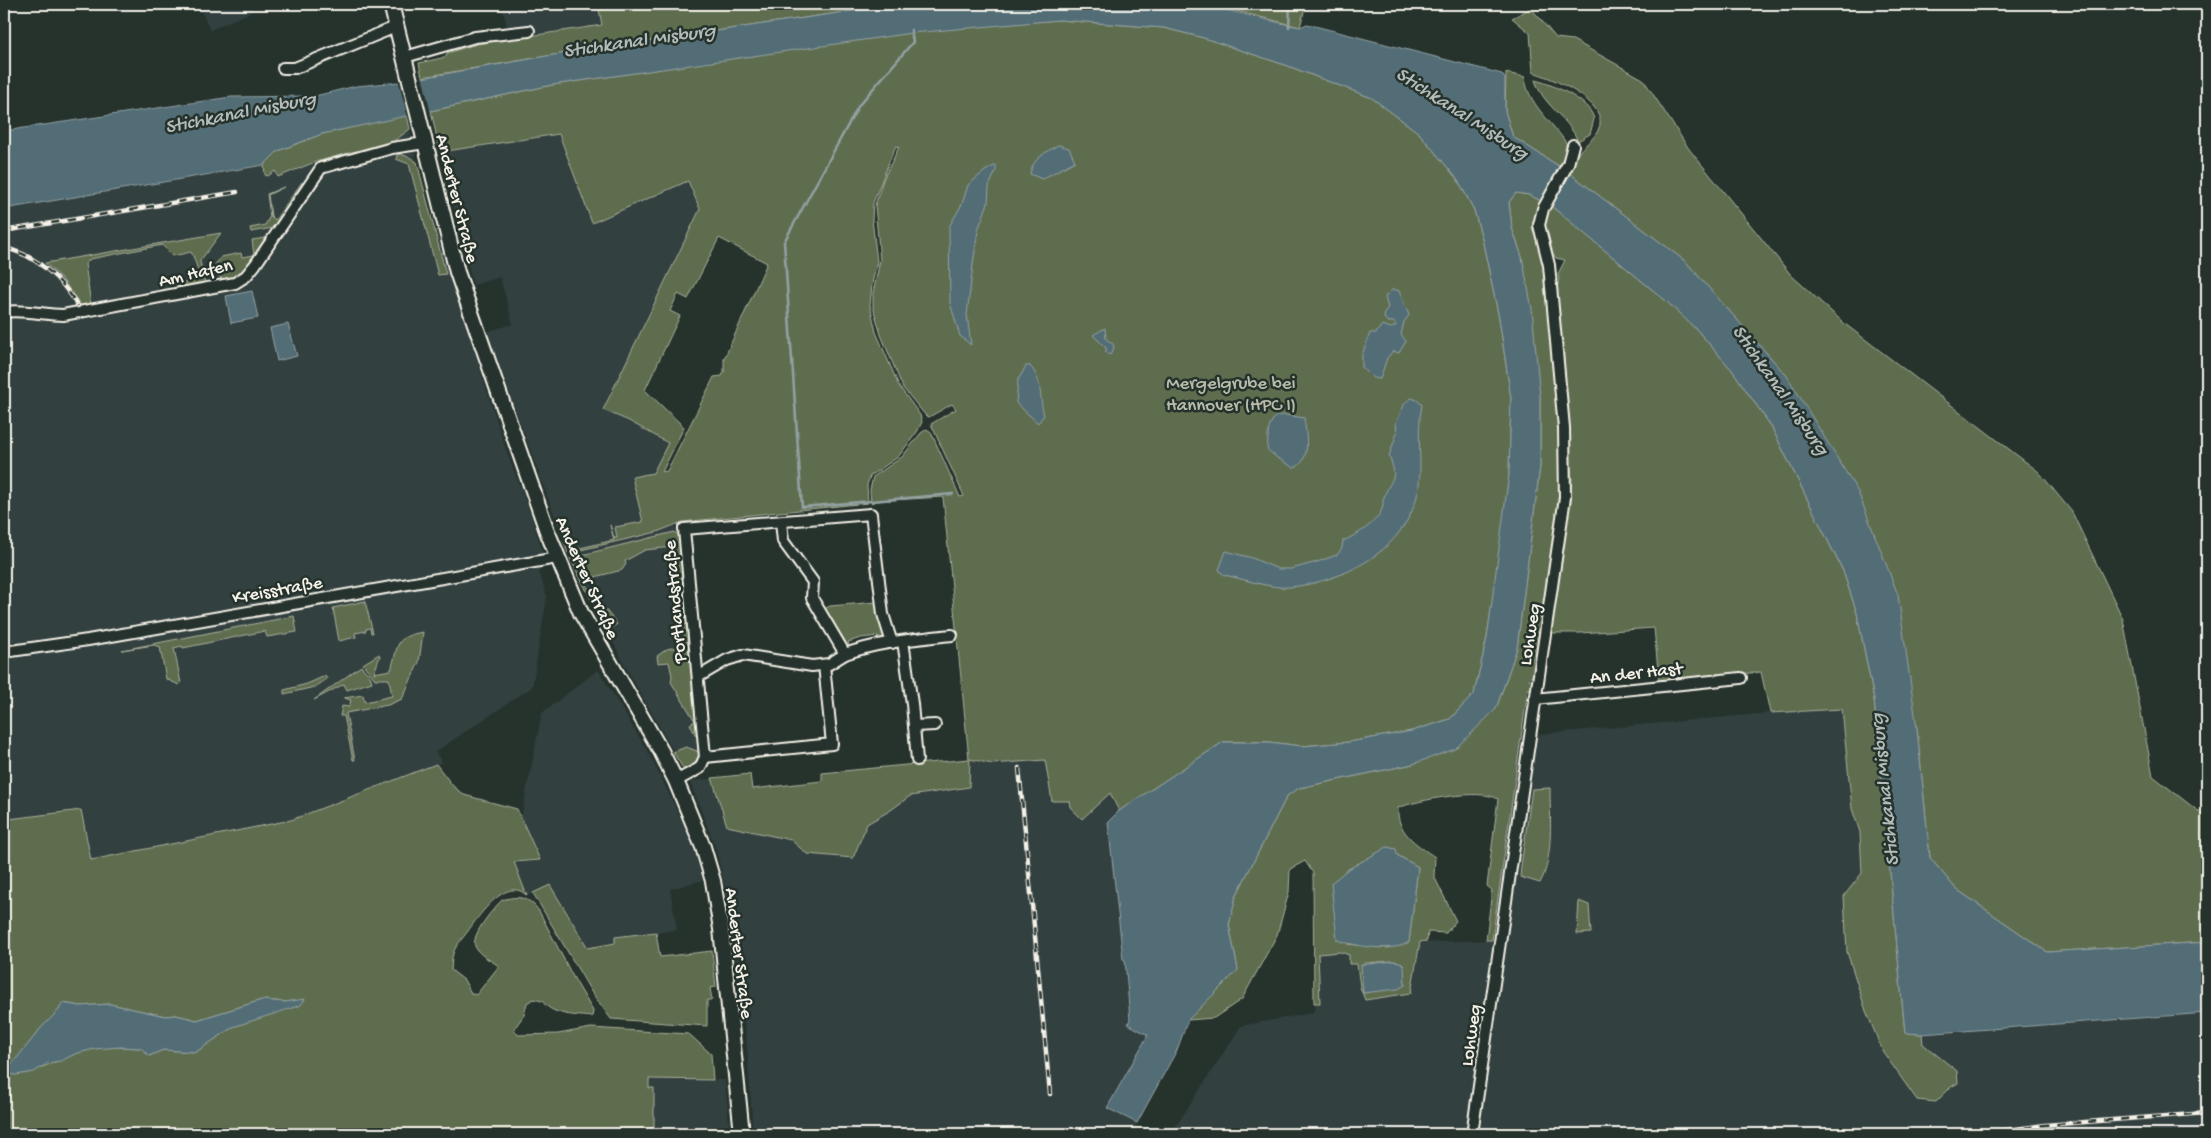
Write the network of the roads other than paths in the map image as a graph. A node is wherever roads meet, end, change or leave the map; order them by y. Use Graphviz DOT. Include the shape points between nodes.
graph roads {
  1 [pos="391,4"];
  2 [pos="398,26"];
  3 [pos="530,31"];
  4 [pos="405,57"];
  5 [pos="282,68"];
  6 [pos="425,143"];
  7 [pos="1573,145"];
  8 [pos="4,312"];
  9 [pos="781,522"];
  10 [pos="557,558"];
  11 [pos="952,635"];
  12 [pos="903,641"];
  13 [pos="892,643"];
  14 [pos="4,652"];
  15 [pos="845,654"];
  16 [pos="824,665"];
  17 [pos="698,678"];
  18 [pos="1741,678"];
  19 [pos="1535,699"];
  20 [pos="935,725"];
  21 [pos="914,726"];
  22 [pos="705,757"];
  23 [pos="917,760"];
  24 [pos="676,781"];
  25 [pos="742,1134"];
  26 [pos="1472,1134"];
  1 -- 2 [label="main road, Anderter Straße"];
  2 -- 4 [label="main road, Anderter Straße"];
  2 -- 5 [label="street" via="295,68"];
  3 -- 4 [label="street" via="475,37"];
  4 -- 6 [label="main road, Anderter Straße"];
  6 -- 8 [label="street, Am Hafen" via="392,148 321,168 255,265 235,283 64,315 17,310"];
  6 -- 10 [label="main road, Anderter Straße" via="469,308"];
  7 -- 19 [label="street, Lohweg" via="1568,164 1540,216 1539,232 1549,265 1566,478 1562,529"];
  9 -- 13 [label="street, Portlandstraße" via="871,514 883,614"];
  9 -- 15 [label="street" via="783,542 813,582 812,598"];
  9 -- 17 [label="street, Portlandstraße" via="684,529"];
  10 -- 14 [label="street, Kreisstraße"];
  10 -- 24 [label="main road, Anderter Straße" via="597,643"];
  11 -- 12 [label="street"];
  12 -- 13 [label="street"];
  12 -- 21 [label="street"];
  13 -- 15 [label="street"];
  15 -- 16 [label="street"];
  16 -- 17 [label="street, Portlandstraße" via="743,655 727,660"];
  16 -- 22 [label="street" via="832,744"];
  17 -- 22 [label="street, Portlandstraße"];
  18 -- 19 [label="street, An der Hast"];
  19 -- 26 [label="street, Lohweg"];
  20 -- 21 [label="street"];
  21 -- 23 [label="street"];
  22 -- 24 [label="street" via="700,768"];
  24 -- 25 [label="main road, Anderter Straße" via="703,847 716,900 726,966"];
}
